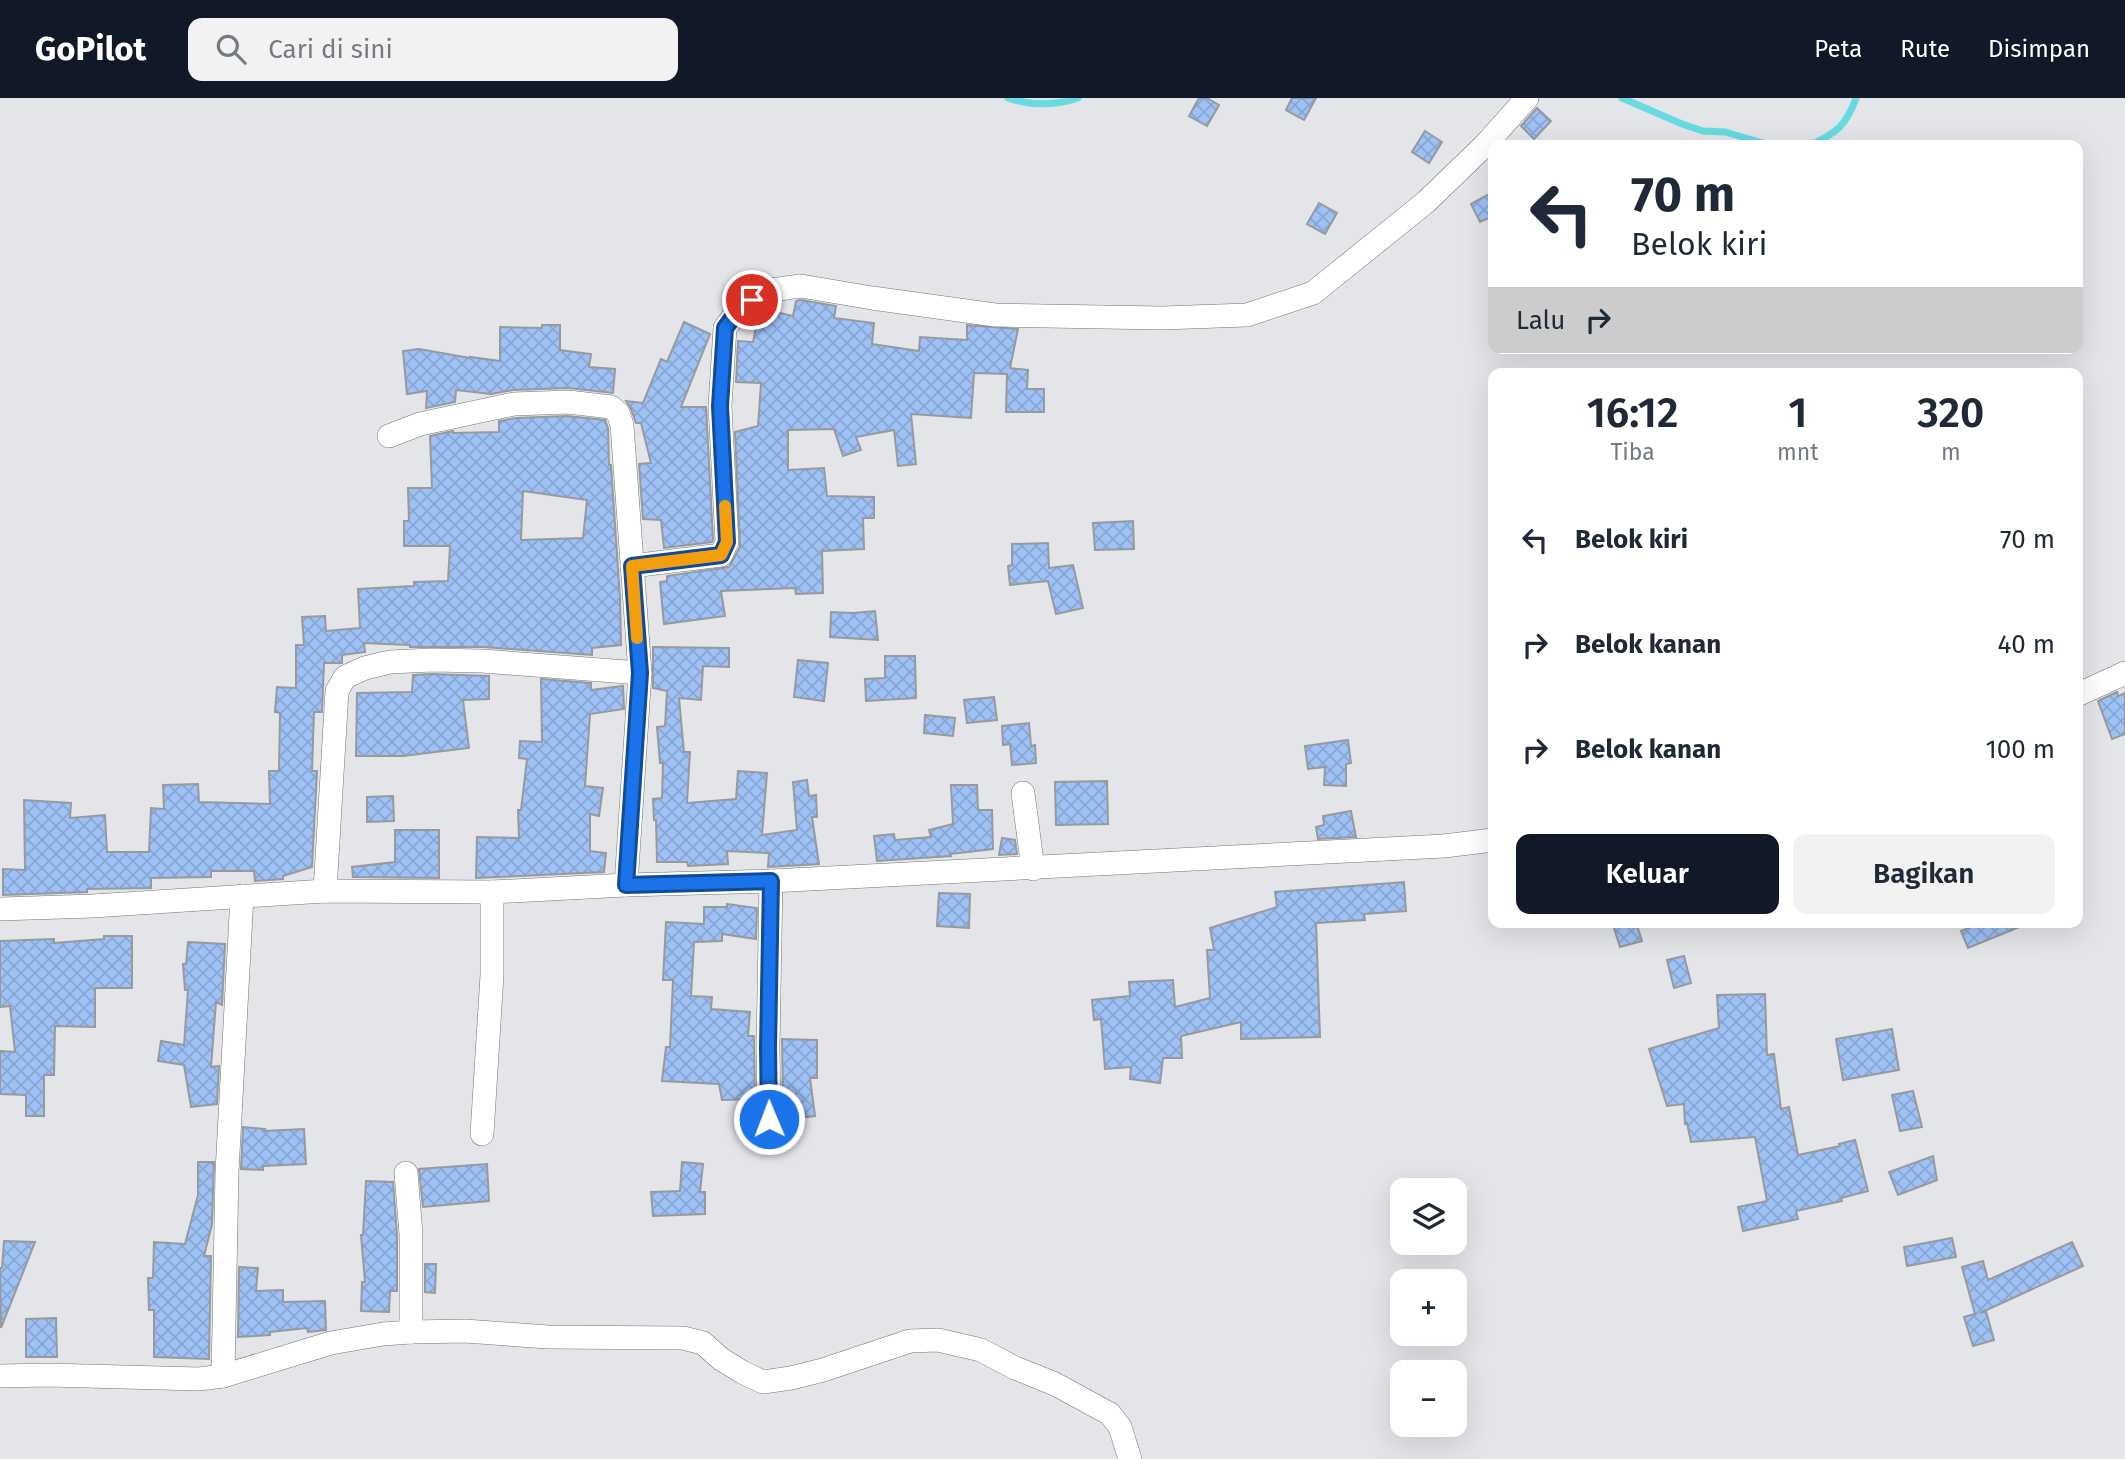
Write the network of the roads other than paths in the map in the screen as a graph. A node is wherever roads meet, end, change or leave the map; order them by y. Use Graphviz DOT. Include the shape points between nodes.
graph roads {
  1 [pos="1527,98"];
  2 [pos="1490,140"];
  3 [pos="1488,142"];
  4 [pos="388,436"];
  5 [pos="632,566"];
  6 [pos="640,673"];
  7 [pos="2125,673"];
  8 [pos="2083,692"];
  9 [pos="1023,793"];
  10 [pos="1488,841"];
  11 [pos="1033,869"];
  12 [pos="771,881"];
  13 [pos="626,885"];
  14 [pos="325,891"];
  15 [pos="492,892"];
  16 [pos="242,896"];
  17 [pos="0,909"];
  18 [pos="769,1119"];
  19 [pos="482,1134"];
  20 [pos="406,1173"];
  21 [pos="411,1332"];
  22 [pos="0,1376"];
  23 [pos="223,1376"];
  24 [pos="1130,1459"];
  1 -- 2 [label="street"];
  3 -- 5 [label="street" via="1426,202 1313,293 1247,314 995,315 801,286 764,291 740,308 725,328 720,406 725,550 721,555"];
  4 -- 5 [label="street" via="420,424 514,404 568,402 611,407 622,425"];
  5 -- 6 [label="street"];
  6 -- 13 [label="street"];
  6 -- 14 [label="street" via="432,660 390,662 345,677 337,691"];
  7 -- 8 [label="street"];
  9 -- 11 [label="street"];
  10 -- 11 [label="street"];
  11 -- 12 [label="street"];
  12 -- 13 [label="street"];
  12 -- 18 [label="street"];
  13 -- 15 [label="street"];
  14 -- 15 [label="street"];
  14 -- 16 [label="street"];
  15 -- 19 [label="street"];
  16 -- 17 [label="street"];
  16 -- 23 [label="street" via="227,1172"];
  20 -- 21 [label="street"];
  21 -- 23 [label="street" via="331,1343"];
  21 -- 24 [label="street" via="683,1338 703,1343 742,1373 763,1382 823,1370 910,1341 938,1340 981,1350 1111,1414"];
  22 -- 23 [label="street"];
}
